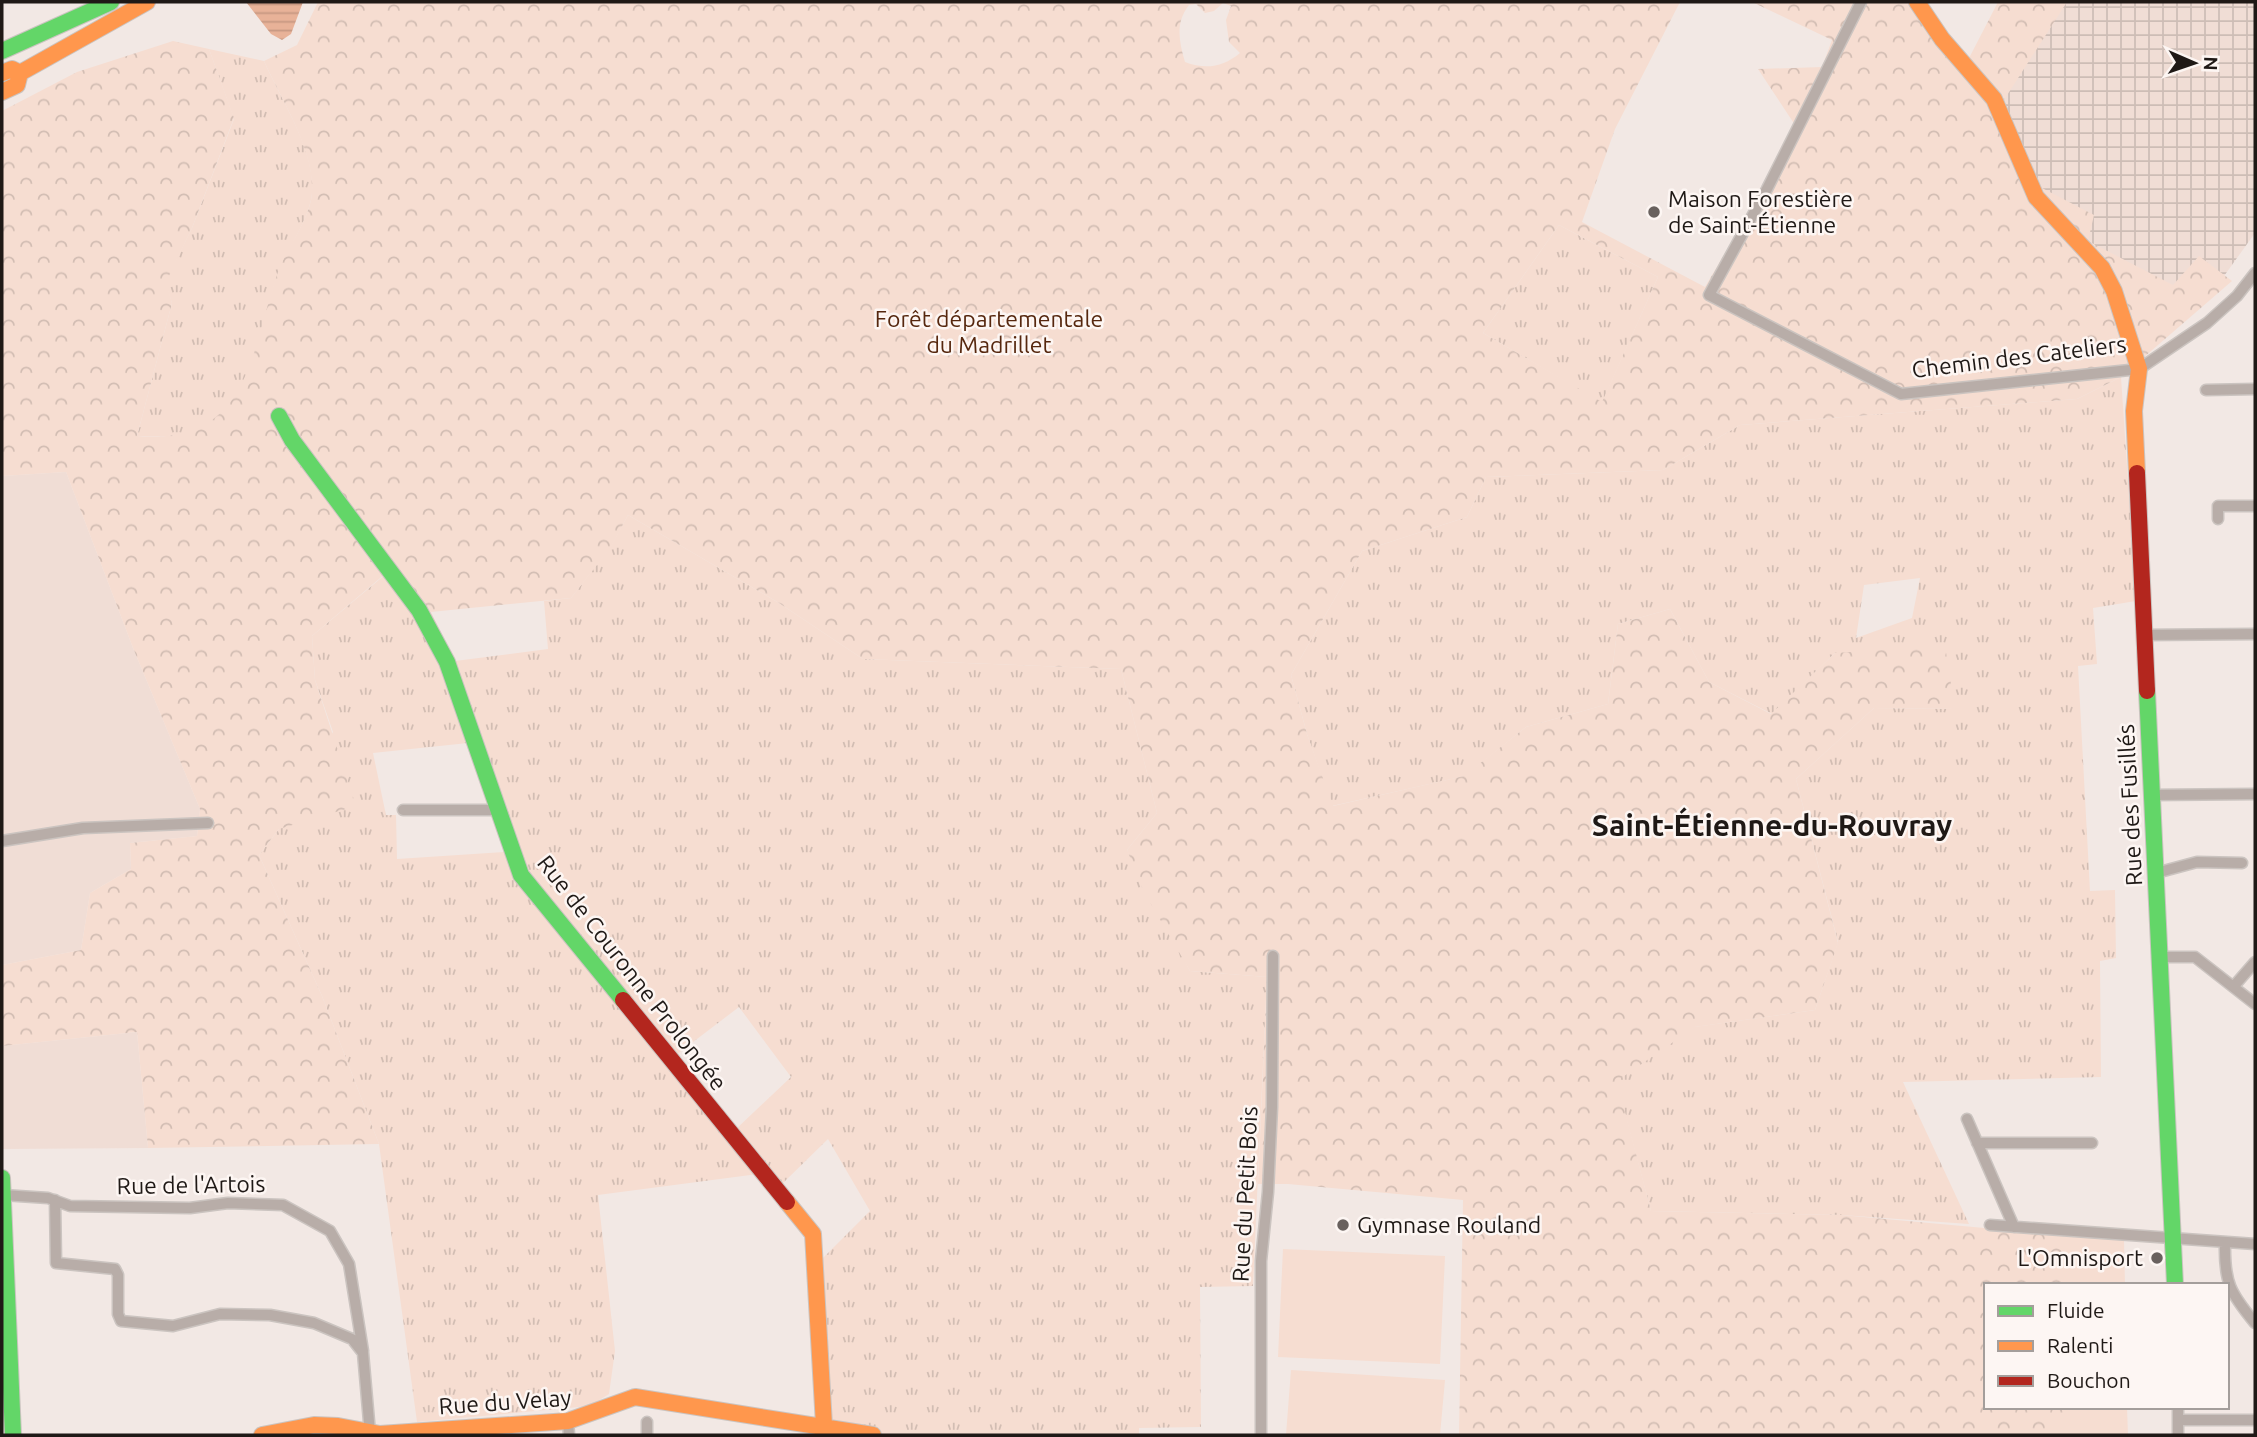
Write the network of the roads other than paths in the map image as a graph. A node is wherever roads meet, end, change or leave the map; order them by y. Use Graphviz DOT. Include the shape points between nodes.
graph roads {
  1 [pos="111,2"];
  2 [pos="147,2"];
  3 [pos="1861,2"];
  4 [pos="1917,2"];
  5 [pos="2,51"];
  6 [pos="2,73"];
  7 [pos="20,73"];
  8 [pos="2,92"];
  9 [pos="2255,275"];
  10 [pos="2139,369"];
  11 [pos="2255,389"];
  12 [pos="2206,390"];
  13 [pos="279,416"];
  14 [pos="2255,506"];
  15 [pos="2218,519"];
  16 [pos="2255,634"];
  17 [pos="2145,635"];
  18 [pos="2255,794"];
  19 [pos="2152,795"];
  20 [pos="403,810"];
  21 [pos="496,810"];
  22 [pos="208,823"];
  23 [pos="2,841"];
  24 [pos="2242,863"];
  25 [pos="2156,873"];
  26 [pos="1273,956"];
  27 [pos="2160,957"];
  28 [pos="2255,962"];
  29 [pos="2234,986"];
  30 [pos="2255,1004"];
  31 [pos="1967,1119"];
  32 [pos="1977,1143"];
  33 [pos="2092,1143"];
  34 [pos="2,1178"];
  35 [pos="3,1195"];
  36 [pos="55,1200"];
  37 [pos="1990,1225"];
  38 [pos="2014,1227"];
  39 [pos="2174,1239"];
  40 [pos="2225,1243"];
  41 [pos="2255,1244"];
  42 [pos="2175,1283"];
  43 [pos="2227,1283"];
  44 [pos="2229,1290"];
  45 [pos="5,1302"];
  46 [pos="2255,1323"];
  47 [pos="363,1353"];
  48 [pos="2178,1409"];
  49 [pos="2178,1420"];
  50 [pos="2255,1420"];
  51 [pos="647,1422"];
  52 [pos="824,1425"];
  53 [pos="569,1428"];
  54 [pos="360,1434"];
  55 [pos="13,1435"];
  56 [pos="262,1435"];
  57 [pos="647,1435"];
  58 [pos="873,1435"];
  59 [pos="1261,1435"];
  60 [pos="2178,1435"];
  1 -- 5 [label="main road"];
  2 -- 7 [label="main road"];
  3 -- 10 [label="street, Chemin des Cateliers" via="1709,295 1901,394"];
  4 -- 10 [label="main road, Chemin des Cateliers" via="1994,99 2036,197 2102,268 2114,290"];
  6 -- 7 [label="main road" via="12,69"];
  7 -- 8 [label="main road" via="17,85"];
  9 -- 10 [label="street" via="2207,323"];
  10 -- 17 [label="main road, Rue des Fusillés" via="2134,411"];
  11 -- 12 [label="street"];
  13 -- 21 [label="main road, Rue de Couronne Prolongée" via="292,440 419,610 464,704"];
  14 -- 15 [label="street" via="2218,506"];
  16 -- 17 [label="street"];
  17 -- 19 [label="main road, Rue des Fusillés"];
  18 -- 19 [label="street"];
  19 -- 25 [label="main road, Rue des Fusillés"];
  20 -- 21 [label="street"];
  21 -- 52 [label="main road, Rue de Couronne Prolongée" via="529,886 813,1234"];
  22 -- 23 [label="street" via="83,828"];
  24 -- 25 [label="street" via="2197,862"];
  25 -- 27 [label="main road, Rue des Fusillés"];
  26 -- 59 [label="street, Rue du Petit Bois" via="1270,1156 1261,1261"];
  27 -- 29 [label="street" via="2195,957"];
  27 -- 39 [label="main road, Rue des Fusillés"];
  28 -- 29 [label="street"];
  29 -- 30 [label="street"];
  31 -- 32 [label="street"];
  32 -- 33 [label="street"];
  32 -- 38 [label="street"];
  34 -- 35 [label="main road"];
  35 -- 36 [label="street, Rue de l'Artois"];
  35 -- 45 [label="main road"];
  36 -- 47 [label="street, Rue de l'Artois" via="70,1206 283,1205 303,1214 330,1231 349,1264"];
  36 -- 47 [label="street" via="57,1263 115,1269 121,1321 173,1326 220,1314 270,1315 314,1323 352,1339"];
  37 -- 38 [label="street"];
  38 -- 39 [label="street"];
  39 -- 40 [label="street"];
  39 -- 42 [label="main road, Rue des Fusillés"];
  40 -- 41 [label="street"];
  40 -- 43 [label="street"];
  44 -- 46 [label="street"];
  45 -- 55 [label="main road"];
  47 -- 54 [label="street, Rue de l'Artois"];
  48 -- 49 [label="street"];
  49 -- 50 [label="street"];
  49 -- 60 [label="street"];
  51 -- 57 [label="street"];
  52 -- 53 [label="main road, Rue du Velay" via="642,1397 621,1400"];
  52 -- 58 [label="main road, Rue du Velay"];
  53 -- 54 [label="main road, Rue du Velay"];
  54 -- 56 [label="main road, Rue du Velay" via="334,1425 281,1428"];
}
